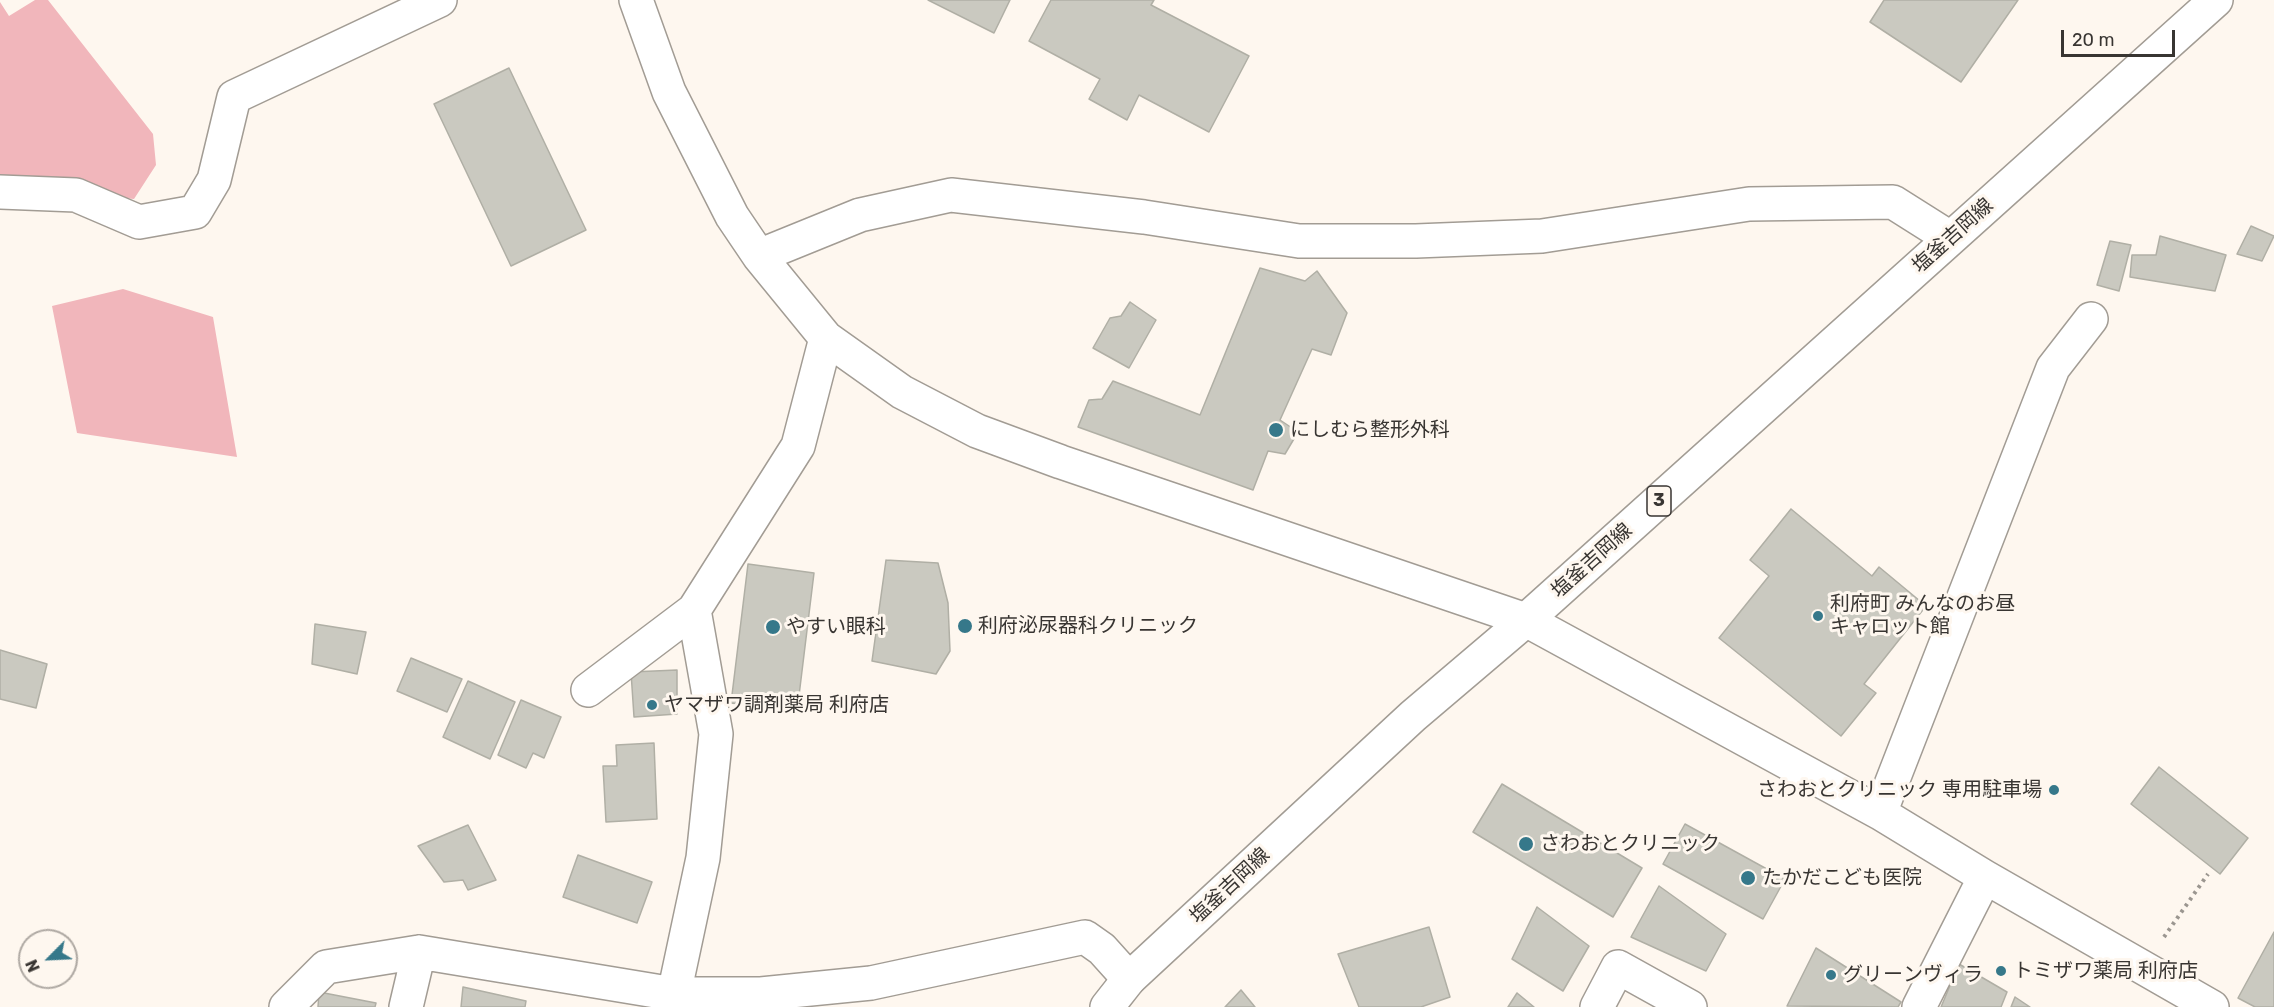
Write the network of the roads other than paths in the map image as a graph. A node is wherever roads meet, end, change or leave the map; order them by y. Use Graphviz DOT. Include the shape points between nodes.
graph roads {
  1 [pos="440,0"];
  2 [pos="636,0"];
  3 [pos="2216,0"];
  4 [pos="0,192"];
  5 [pos="1950,238"];
  6 [pos="759,256"];
  7 [pos="2091,319"];
  8 [pos="826,338"];
  9 [pos="694,610"];
  10 [pos="1526,620"];
  11 [pos="588,690"];
  12 [pos="1880,813"];
  13 [pos="1985,877"];
  14 [pos="419,952"];
  15 [pos="1130,979"];
  16 [pos="674,994"];
  17 [pos="759,1001"];
  18 [pos="286,1007"];
  19 [pos="406,1007"];
  20 [pos="1107,1007"];
  21 [pos="1597,1007"];
  22 [pos="1690,1007"];
  23 [pos="1919,1007"];
  24 [pos="2212,1007"];
  1 -- 4 [label="street" via="234,97 214,180 195,212 139,222 76,195"];
  2 -- 6 [label="street" via="669,92 732,216"];
  3 -- 5 [label="street, 塩釜吉岡線 / 3"];
  5 -- 6 [label="street" via="1893,202 1749,204 1542,237 1311,241 951,195 860,215"];
  5 -- 10 [label="street, 塩釜吉岡線 / 3"];
  6 -- 8 [label="street"];
  7 -- 12 [label="street" via="2054,368"];
  8 -- 9 [label="street" via="798,446"];
  8 -- 10 [label="street" via="902,392 976,431"];
  9 -- 11 [label="street"];
  9 -- 16 [label="street" via="716,734 703,858"];
  10 -- 12 [label="street"];
  10 -- 15 [label="street, 塩釜吉岡線 / 3" via="1413,716"];
  12 -- 13 [label="street"];
  13 -- 23 [label="street"];
  13 -- 24 [label="street"];
  14 -- 16 [label="street"];
  14 -- 18 [label="street" via="326,967"];
  14 -- 19 [label="street"];
  15 -- 17 [label="street" via="1085,937 871,983"];
  15 -- 20 [label="street, 塩釜吉岡線 / 3"];
  16 -- 17 [label="street"];
  21 -- 22 [label="street" via="1618,967"];
}
